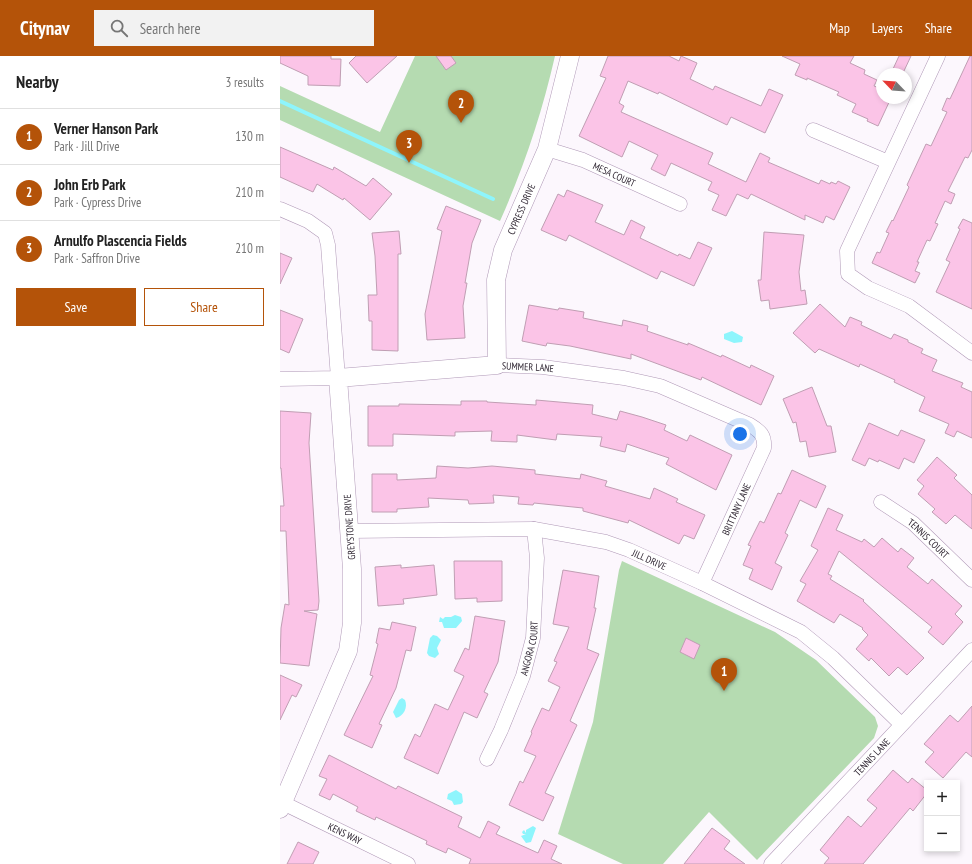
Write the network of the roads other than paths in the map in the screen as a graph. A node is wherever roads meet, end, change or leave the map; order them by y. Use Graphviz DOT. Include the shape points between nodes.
graph roads {
  1 [pos="570,56"];
  2 [pos="938,56"];
  3 [pos="813,130"];
  4 [pos="547,149"];
  5 [pos="888,162"];
  6 [pos="680,204"];
  7 [pos="280,209"];
  8 [pos="972,353"];
  9 [pos="497,365"];
  10 [pos="338,378"];
  11 [pos="280,379"];
  12 [pos="762,434"];
  13 [pos="881,502"];
  14 [pos="534,530"];
  15 [pos="349,531"];
  16 [pos="972,580"];
  17 [pos="702,583"];
  18 [pos="972,650"];
  19 [pos="901,724"];
  20 [pos="487,759"];
  21 [pos="281,806"];
  22 [pos="408,864"];
  23 [pos="771,864"];
  1 -- 4 [label="street, CYPRESS DRIVE"];
  2 -- 5 [label="street"];
  3 -- 5 [label="street"];
  4 -- 6 [label="street, MESA COURT" via="583,160"];
  4 -- 9 [label="street, CYPRESS DRIVE" via="503,250 496,280"];
  5 -- 8 [label="street" via="847,251 848,274 868,288 909,306"];
  7 -- 10 [label="street, GREYSTONE DRIVE" via="308,221 325,232"];
  9 -- 10 [label="street, SUMMER LANE"];
  9 -- 12 [label="street, SUMMER LANE" via="558,369 660,386 750,425"];
  10 -- 11 [label="street, SUMMER LANE"];
  10 -- 15 [label="street, GREYSTONE DRIVE"];
  12 -- 17 [label="street, BRITTANY LANE" via="764,448"];
  13 -- 16 [label="street, TENNIS COURT" via="913,523"];
  14 -- 15 [label="street, JILL DRIVE"];
  14 -- 17 [label="street, JILL DRIVE" via="606,542"];
  14 -- 20 [label="street, ANGORA COURT" via="537,558 533,638 522,676"];
  15 -- 21 [label="street, GREYSTONE DRIVE" via="352,623 348,651"];
  17 -- 19 [label="street, JILL DRIVE" via="801,632 833,658"];
  18 -- 19 [label="street, TENNIS LANE"];
  19 -- 23 [label="street, TENNIS LANE"];
  21 -- 22 [label="street, KENS WAY"];
}
